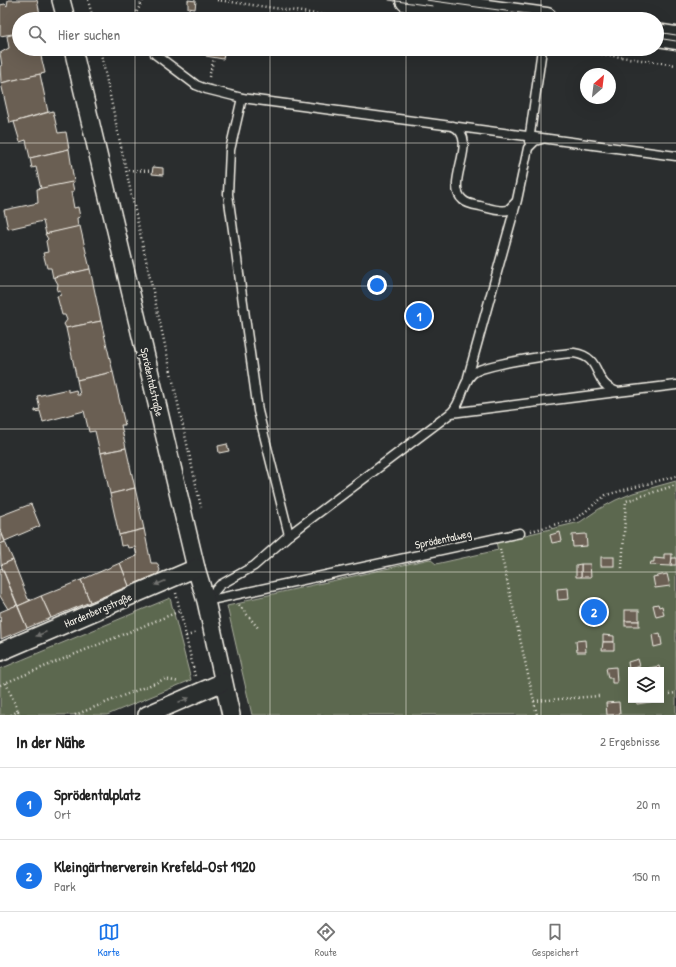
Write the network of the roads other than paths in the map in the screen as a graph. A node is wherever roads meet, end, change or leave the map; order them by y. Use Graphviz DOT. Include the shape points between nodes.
graph roads {
  1 [pos="61,0"];
  2 [pos="407,0"];
  3 [pos="507,7"];
  4 [pos="64,12"];
  5 [pos="523,12"];
  6 [pos="664,36"];
  7 [pos="676,38"];
  8 [pos="75,56"];
  9 [pos="158,56"];
  10 [pos="541,56"];
  11 [pos="242,98"];
  12 [pos="449,125"];
  13 [pos="529,136"];
  14 [pos="544,138"];
  15 [pos="527,154"];
  16 [pos="676,156"];
  17 [pos="517,200"];
  18 [pos="468,380"];
  19 [pos="676,384"];
  20 [pos="618,392"];
  21 [pos="451,413"];
  22 [pos="520,533"];
  23 [pos="289,535"];
  24 [pos="196,568"];
  25 [pos="206,601"];
  26 [pos="0,652"];
  27 [pos="223,682"];
  28 [pos="147,715"];
  29 [pos="231,715"];
  1 -- 4 [label="street"];
  2 -- 3 [label="main road"];
  3 -- 5 [label="main road"];
  6 -- 7 [label="main road"];
  8 -- 24 [label="street, Sprödentalstraße"];
  9 -- 11 [label="lane" via="196,85"];
  10 -- 13 [label="lane"];
  11 -- 12 [label="lane"];
  11 -- 23 [label="lane" via="230,150 228,194 258,411"];
  12 -- 13 [label="lane"];
  12 -- 17 [label="lane" via="459,129 464,138 457,186 460,197 468,203 503,211 512,208"];
  13 -- 14 [label="lane"];
  13 -- 15 [label="lane"];
  14 -- 15 [label="lane" via="531,144"];
  14 -- 16 [label="lane"];
  15 -- 17 [label="lane"];
  17 -- 18 [label="lane"];
  18 -- 20 [label="lane" via="480,368 574,353 590,358 604,384"];
  18 -- 21 [label="lane" via="460,402"];
  19 -- 20 [label="lane"];
  20 -- 21 [label="lane"];
  21 -- 23 [label="lane"];
  22 -- 25 [label="lane, Sprödentalweg"];
  23 -- 25 [label="lane" via="254,566 220,585"];
  24 -- 25 [label="street, Sprödentalstraße"];
  24 -- 26 [label="street, Hardenbergstraße, one-way"];
  25 -- 27 [label="street, Sprödentalstraße"];
  28 -- 27 [label="street, one-way"];
  27 -- 29 [label="street, Sprödentalstraße"];
}
